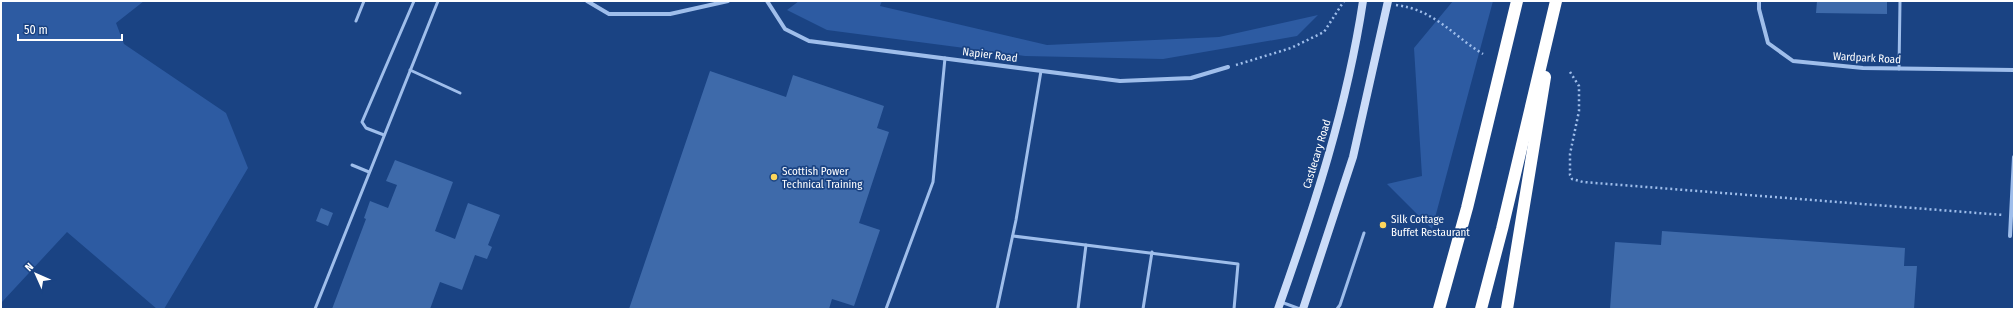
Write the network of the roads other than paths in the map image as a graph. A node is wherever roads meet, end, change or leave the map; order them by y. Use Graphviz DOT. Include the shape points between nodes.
graph roads {
  1 [pos="364,1"];
  2 [pos="414,1"];
  3 [pos="438,1"];
  4 [pos="587,1"];
  5 [pos="728,1"];
  6 [pos="767,1"];
  7 [pos="1363,1"];
  8 [pos="1517,1"];
  9 [pos="1557,1"];
  10 [pos="1759,1"];
  11 [pos="1900,1"];
  12 [pos="1388,2"];
  13 [pos="356,21"];
  14 [pos="945,58"];
  15 [pos="1228,67"];
  16 [pos="1898,69"];
  17 [pos="410,70"];
  18 [pos="2014,70"];
  19 [pos="1042,71"];
  20 [pos="460,93"];
  21 [pos="384,135"];
  22 [pos="2014,157"];
  23 [pos="352,165"];
  24 [pos="369,172"];
  25 [pos="1364,233"];
  26 [pos="1013,236"];
  27 [pos="2010,236"];
  28 [pos="1086,245"];
  29 [pos="1152,252"];
  30 [pos="1280,306"];
  31 [pos="315,309"];
  32 [pos="886,309"];
  33 [pos="997,309"];
  34 [pos="1078,309"];
  35 [pos="1143,309"];
  36 [pos="1234,309"];
  37 [pos="1302,309"];
  38 [pos="1337,309"];
  39 [pos="1439,309"];
  40 [pos="1481,309"];
  41 [pos="1507,309"];
  1 -- 13 [label="lane"];
  2 -- 21 [label="lane" via="362,122 366,128"];
  3 -- 17 [label="lane"];
  4 -- 5 [label="street" via="609,14 670,14"];
  6 -- 14 [label="street, Napier Road" via="785,29 809,41"];
  7 -- 30 [label="main road, Castlecary Road" via="1352,66 1333,144"];
  8 -- 39 [label="highway"];
  9 -- 40 [label="highway"];
  9 -- 41 [label="highway"];
  10 -- 16 [label="street, Wardpark Road" via="1768,43 1793,61"];
  11 -- 16 [label="lane"];
  12 -- 37 [label="main road" via="1353,157"];
  14 -- 19 [label="street, Napier Road"];
  14 -- 32 [label="lane" via="933,182"];
  15 -- 19 [label="street, Napier Road" via="1191,78 1120,81"];
  16 -- 18 [label="street, Wardpark Road"];
  17 -- 20 [label="lane"];
  17 -- 21 [label="lane"];
  19 -- 26 [label="lane"];
  21 -- 24 [label="lane"];
  22 -- 27 [label="street"];
  23 -- 24 [label="lane"];
  24 -- 31 [label="lane"];
  25 -- 38 [label="lane"];
  26 -- 28 [label="lane"];
  26 -- 33 [label="lane"];
  28 -- 29 [label="lane"];
  28 -- 34 [label="lane"];
  29 -- 35 [label="lane"];
  29 -- 36 [label="lane" via="1238,264"];
  30 -- 37 [label="lane"];
}
